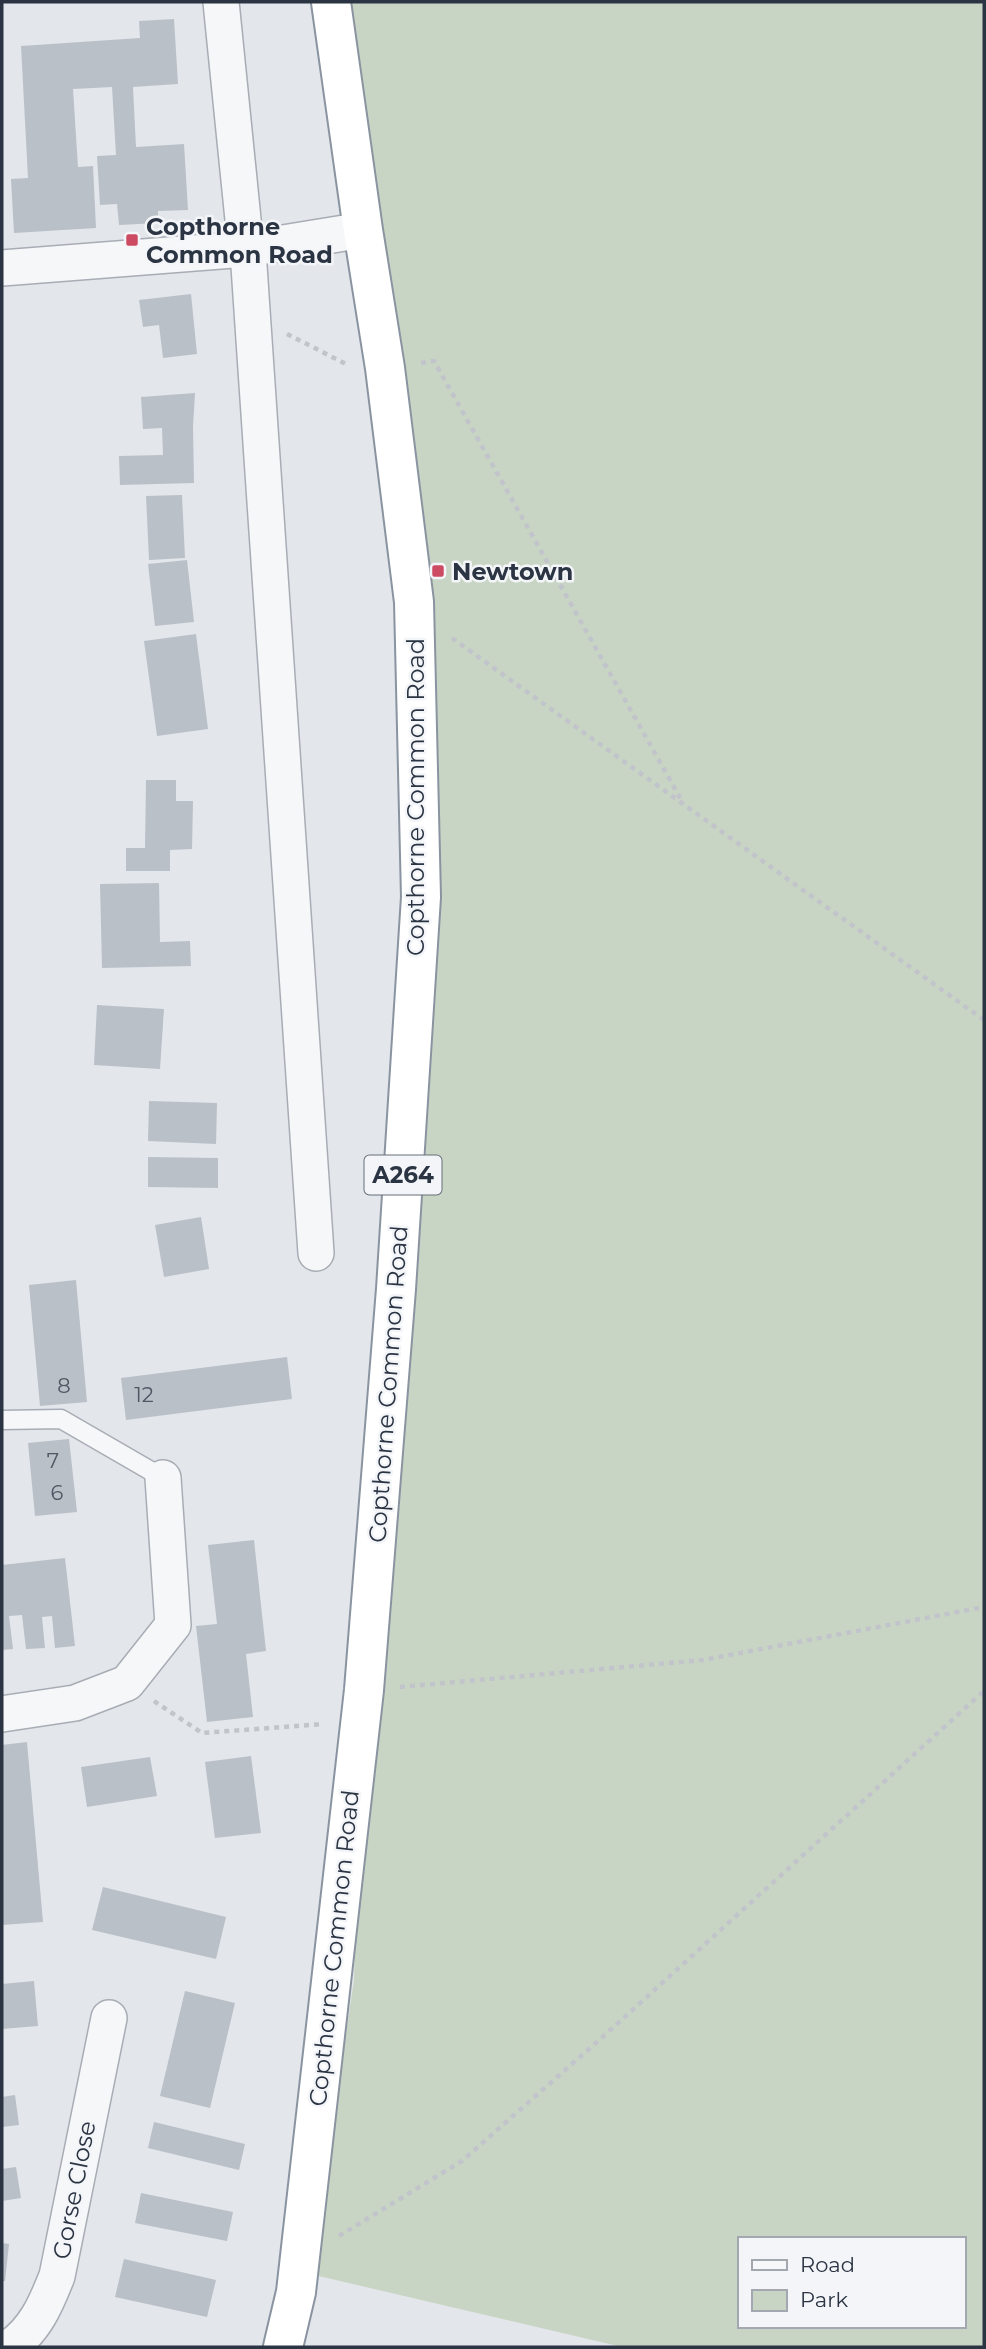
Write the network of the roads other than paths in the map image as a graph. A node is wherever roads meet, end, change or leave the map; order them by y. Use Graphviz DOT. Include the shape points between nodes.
graph roads {
  1 [pos="221,2"];
  2 [pos="331,2"];
  3 [pos="363,230"];
  4 [pos="246,249"];
  5 [pos="2,268"];
  6 [pos="316,1253"];
  7 [pos="2,1420"];
  8 [pos="163,1478"];
  9 [pos="2,1714"];
  10 [pos="108,2018"];
  11 [pos="10,2347"];
  12 [pos="283,2347"];
  1 -- 4 [label="street"];
  2 -- 3 [label="highway, Copthorne Common Road / A264"];
  3 -- 4 [label="street"];
  3 -- 12 [label="highway, Copthorne Common Road / A264" via="414,602 421,897 396,1289 362,1706 296,2292"];
  4 -- 5 [label="street"];
  4 -- 6 [label="street"];
  7 -- 8 [label="lane" via="61,1419"];
  8 -- 9 [label="street" via="173,1625 127,1683 75,1703"];
  10 -- 11 [label="street, Gorse Close" via="57,2276 42,2313"];
}
